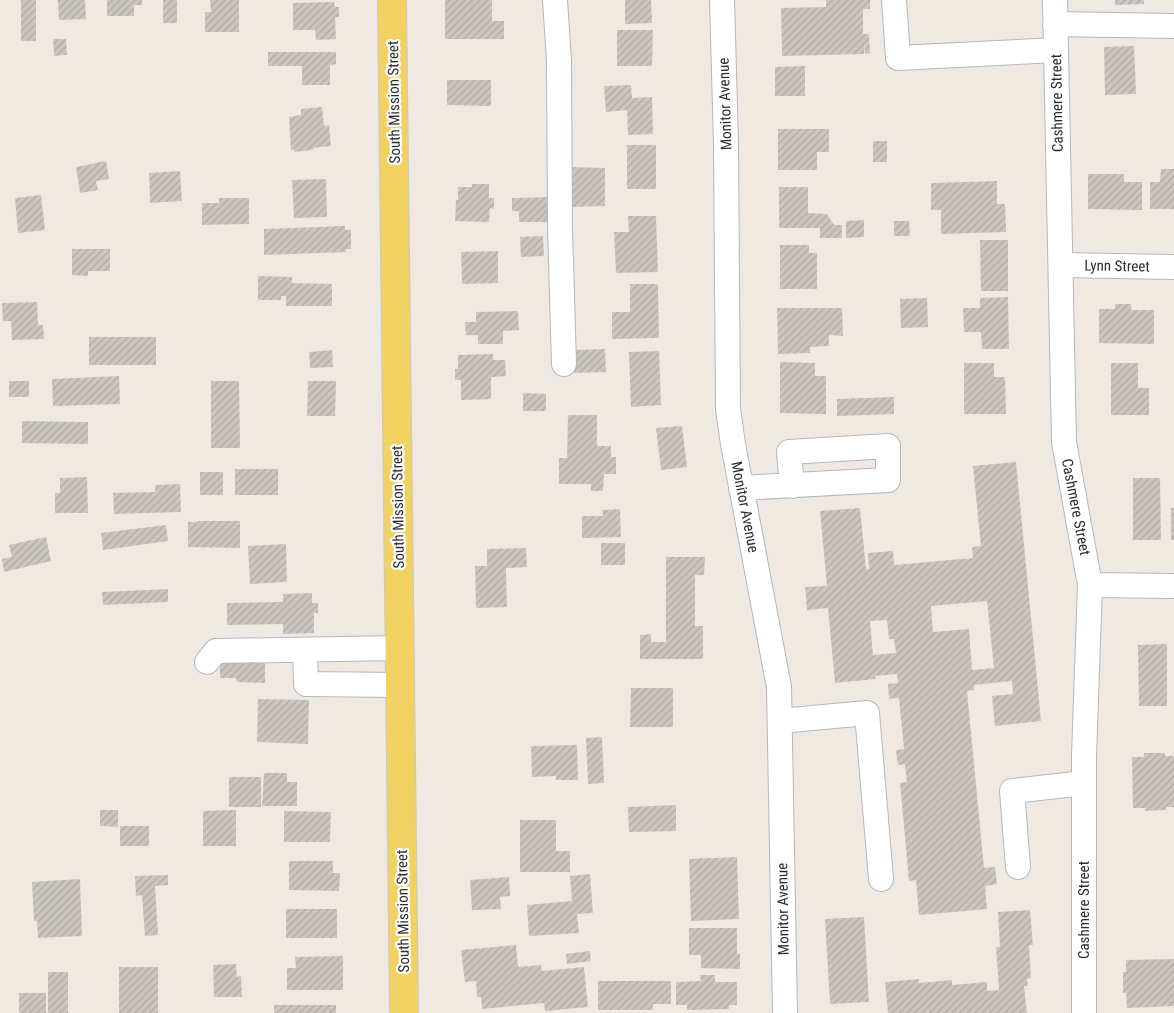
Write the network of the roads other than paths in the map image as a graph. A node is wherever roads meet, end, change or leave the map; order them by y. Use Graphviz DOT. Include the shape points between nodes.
graph roads {
  1 [pos="392,0"];
  2 [pos="555,0"];
  3 [pos="722,0"];
  4 [pos="894,0"];
  5 [pos="1055,0"];
  6 [pos="1055,24"];
  7 [pos="1174,26"];
  8 [pos="1056,50"];
  9 [pos="1061,265"];
  10 [pos="1174,267"];
  11 [pos="564,364"];
  12 [pos="792,486"];
  13 [pos="741,488"];
  14 [pos="1090,585"];
  15 [pos="1174,586"];
  16 [pos="399,648"];
  17 [pos="305,650"];
  18 [pos="207,662"];
  19 [pos="400,685"];
  20 [pos="780,721"];
  21 [pos="1084,782"];
  22 [pos="1018,867"];
  23 [pos="881,879"];
  24 [pos="404,1013"];
  25 [pos="785,1013"];
  26 [pos="1084,1013"];
  1 -- 16 [label="main road, South Mission Street"];
  2 -- 11 [label="street" via="560,61"];
  3 -- 13 [label="street, Monitor Avenue" via="728,409"];
  4 -- 8 [label="street" via="898,58"];
  5 -- 6 [label="street, Cashmere Street"];
  6 -- 7 [label="street"];
  6 -- 8 [label="street, Cashmere Street"];
  8 -- 9 [label="street, Cashmere Street"];
  9 -- 10 [label="street, Lynn Street"];
  9 -- 14 [label="street, Cashmere Street" via="1064,442"];
  12 -- 13 [label="street"];
  13 -- 20 [label="street, Monitor Avenue" via="779,688"];
  14 -- 15 [label="street"];
  14 -- 21 [label="street, Cashmere Street"];
  16 -- 17 [label="street"];
  16 -- 19 [label="main road, South Mission Street"];
  17 -- 18 [label="street" via="216,651"];
  17 -- 19 [label="street" via="306,684"];
  19 -- 24 [label="main road, South Mission Street"];
  20 -- 23 [label="street" via="867,713"];
  20 -- 25 [label="street, Monitor Avenue"];
  21 -- 22 [label="street" via="1012,791"];
  21 -- 26 [label="street, Cashmere Street"];
}
